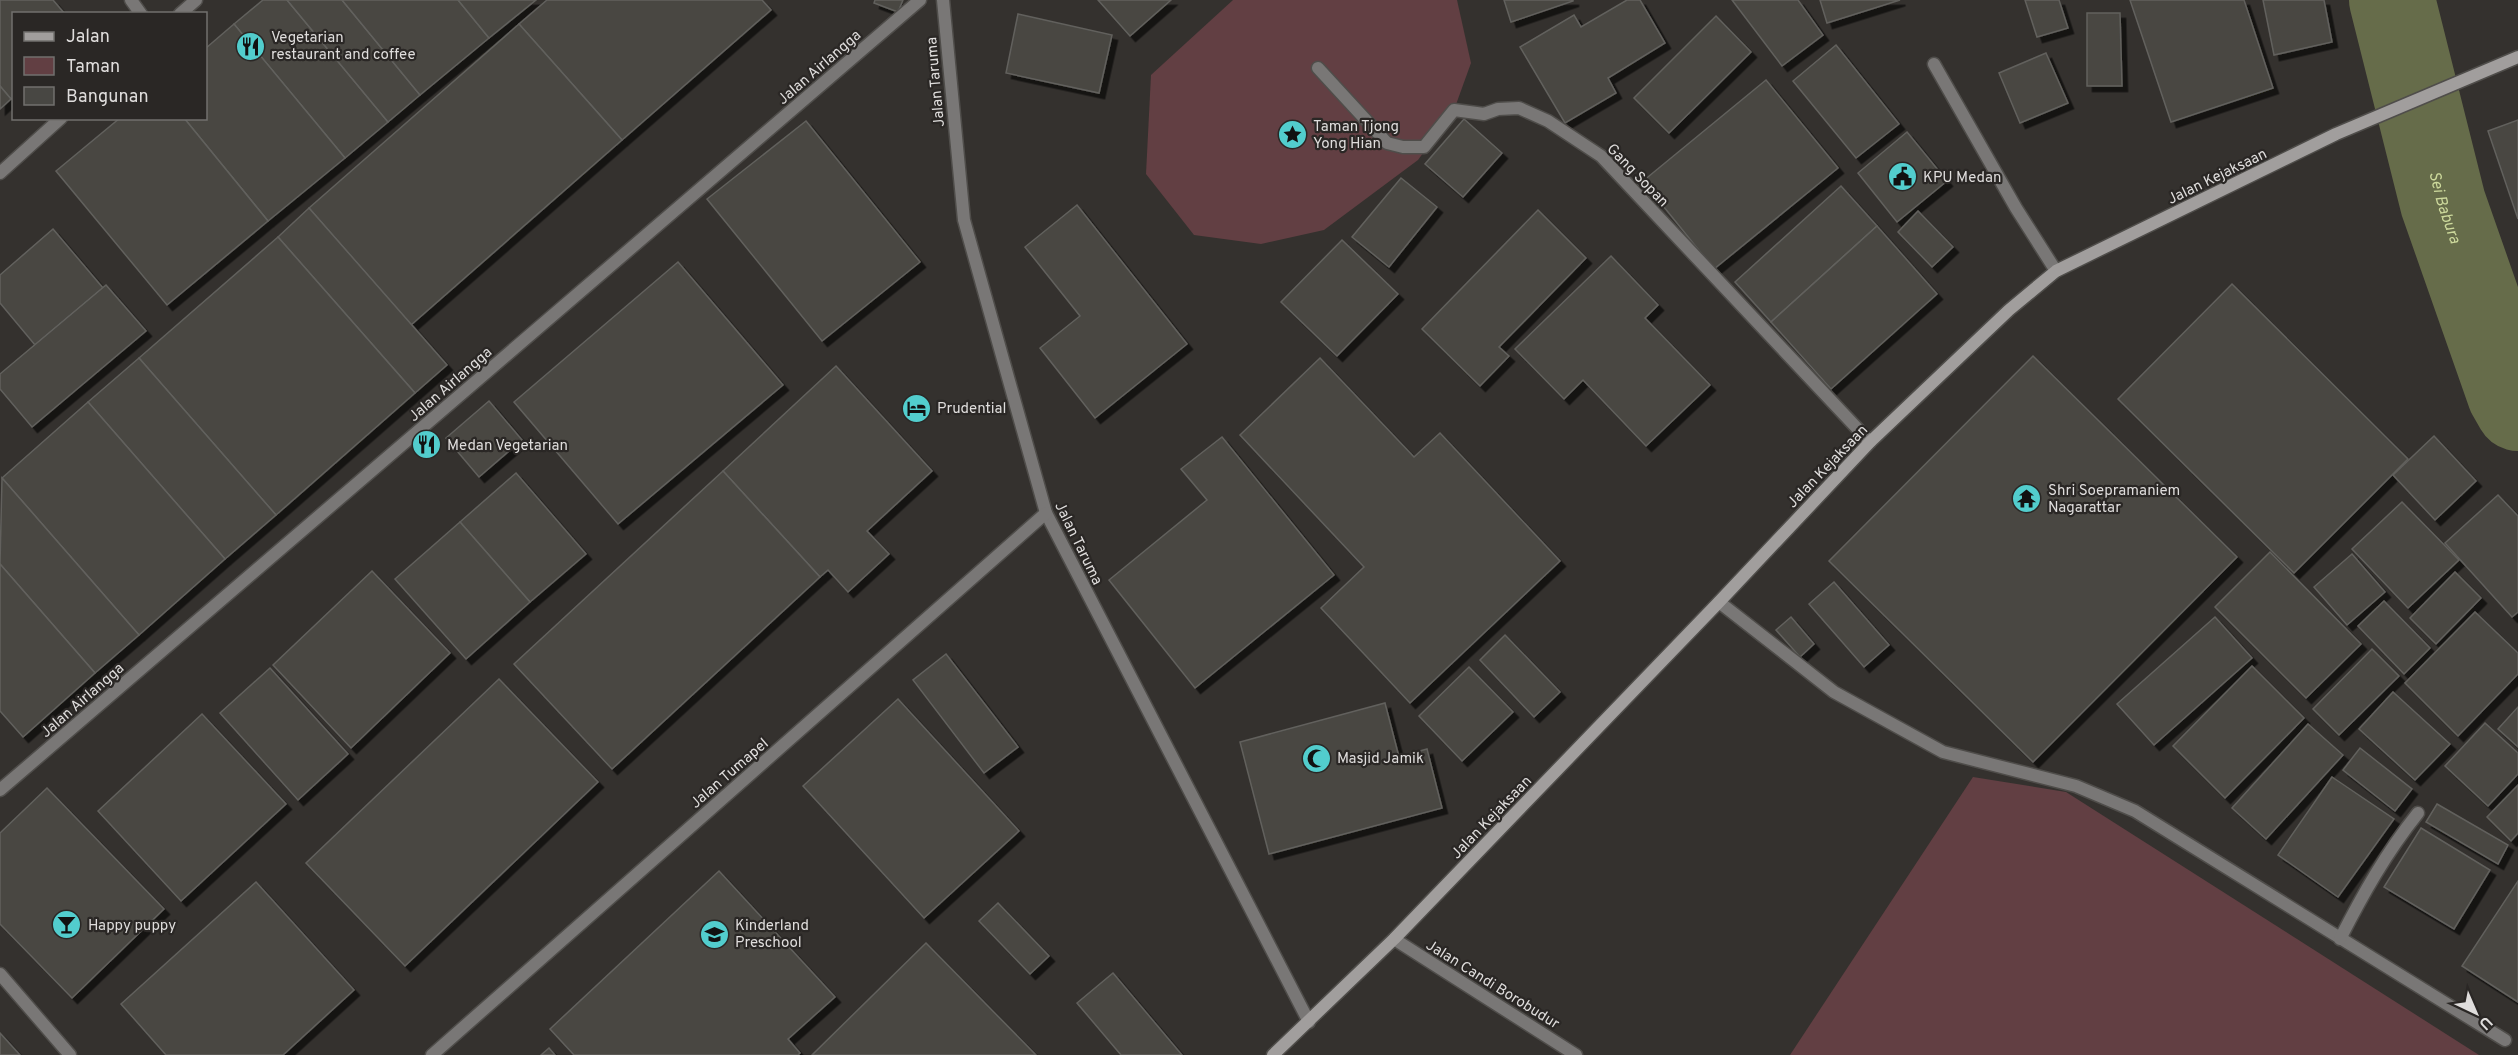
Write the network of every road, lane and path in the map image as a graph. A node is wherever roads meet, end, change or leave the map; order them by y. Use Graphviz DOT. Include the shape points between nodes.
graph roads {
  1 [pos="196,0"];
  2 [pos="921,0"];
  3 [pos="943,0"];
  4 [pos="182,12"];
  5 [pos="2518,57"];
  6 [pos="1934,64"];
  7 [pos="1318,68"];
  8 [pos="60,120"];
  9 [pos="0,173"];
  10 [pos="2056,271"];
  11 [pos="1869,442"];
  12 [pos="1046,513"];
  13 [pos="1719,602"];
  14 [pos="0,790"];
  15 [pos="2418,813"];
  16 [pos="1394,939"];
  17 [pos="2340,939"];
  18 [pos="0,974"];
  19 [pos="1309,1022"];
  20 [pos="2505,1040"];
  21 [pos="70,1055"];
  22 [pos="432,1055"];
  23 [pos="1273,1055"];
  24 [pos="1576,1055"];
  1 -- 4 [label="street"];
  2 -- 14 [label="street, Jalan Airlangga"];
  3 -- 12 [label="street, Jalan Taruma" via="964,220"];
  5 -- 10 [label="main road, Jalan Kejaksaan" via="2336,134"];
  6 -- 10 [label="street"];
  7 -- 11 [label="street, Gang Sopan" via="1387,143 1424,147 1454,110 1484,114 1519,108 1548,121 1601,156"];
  8 -- 9 [label="street"];
  10 -- 11 [label="main road, Jalan Kejaksaan"];
  11 -- 13 [label="main road, Jalan Kejaksaan"];
  12 -- 19 [label="street, Jalan Taruma"];
  12 -- 22 [label="street, Jalan Tumapel"];
  13 -- 16 [label="main road, Jalan Kejaksaan"];
  13 -- 17 [label="street" via="1834,692 1943,752 2076,786 2135,811"];
  15 -- 17 [label="street" via="2369,882"];
  16 -- 19 [label="main road, Jalan Kejaksaan"];
  16 -- 24 [label="street, Jalan Candi Borobudur"];
  17 -- 20 [label="street"];
  18 -- 21 [label="street"];
  19 -- 23 [label="main road, Jalan Kejaksaan"];
}
